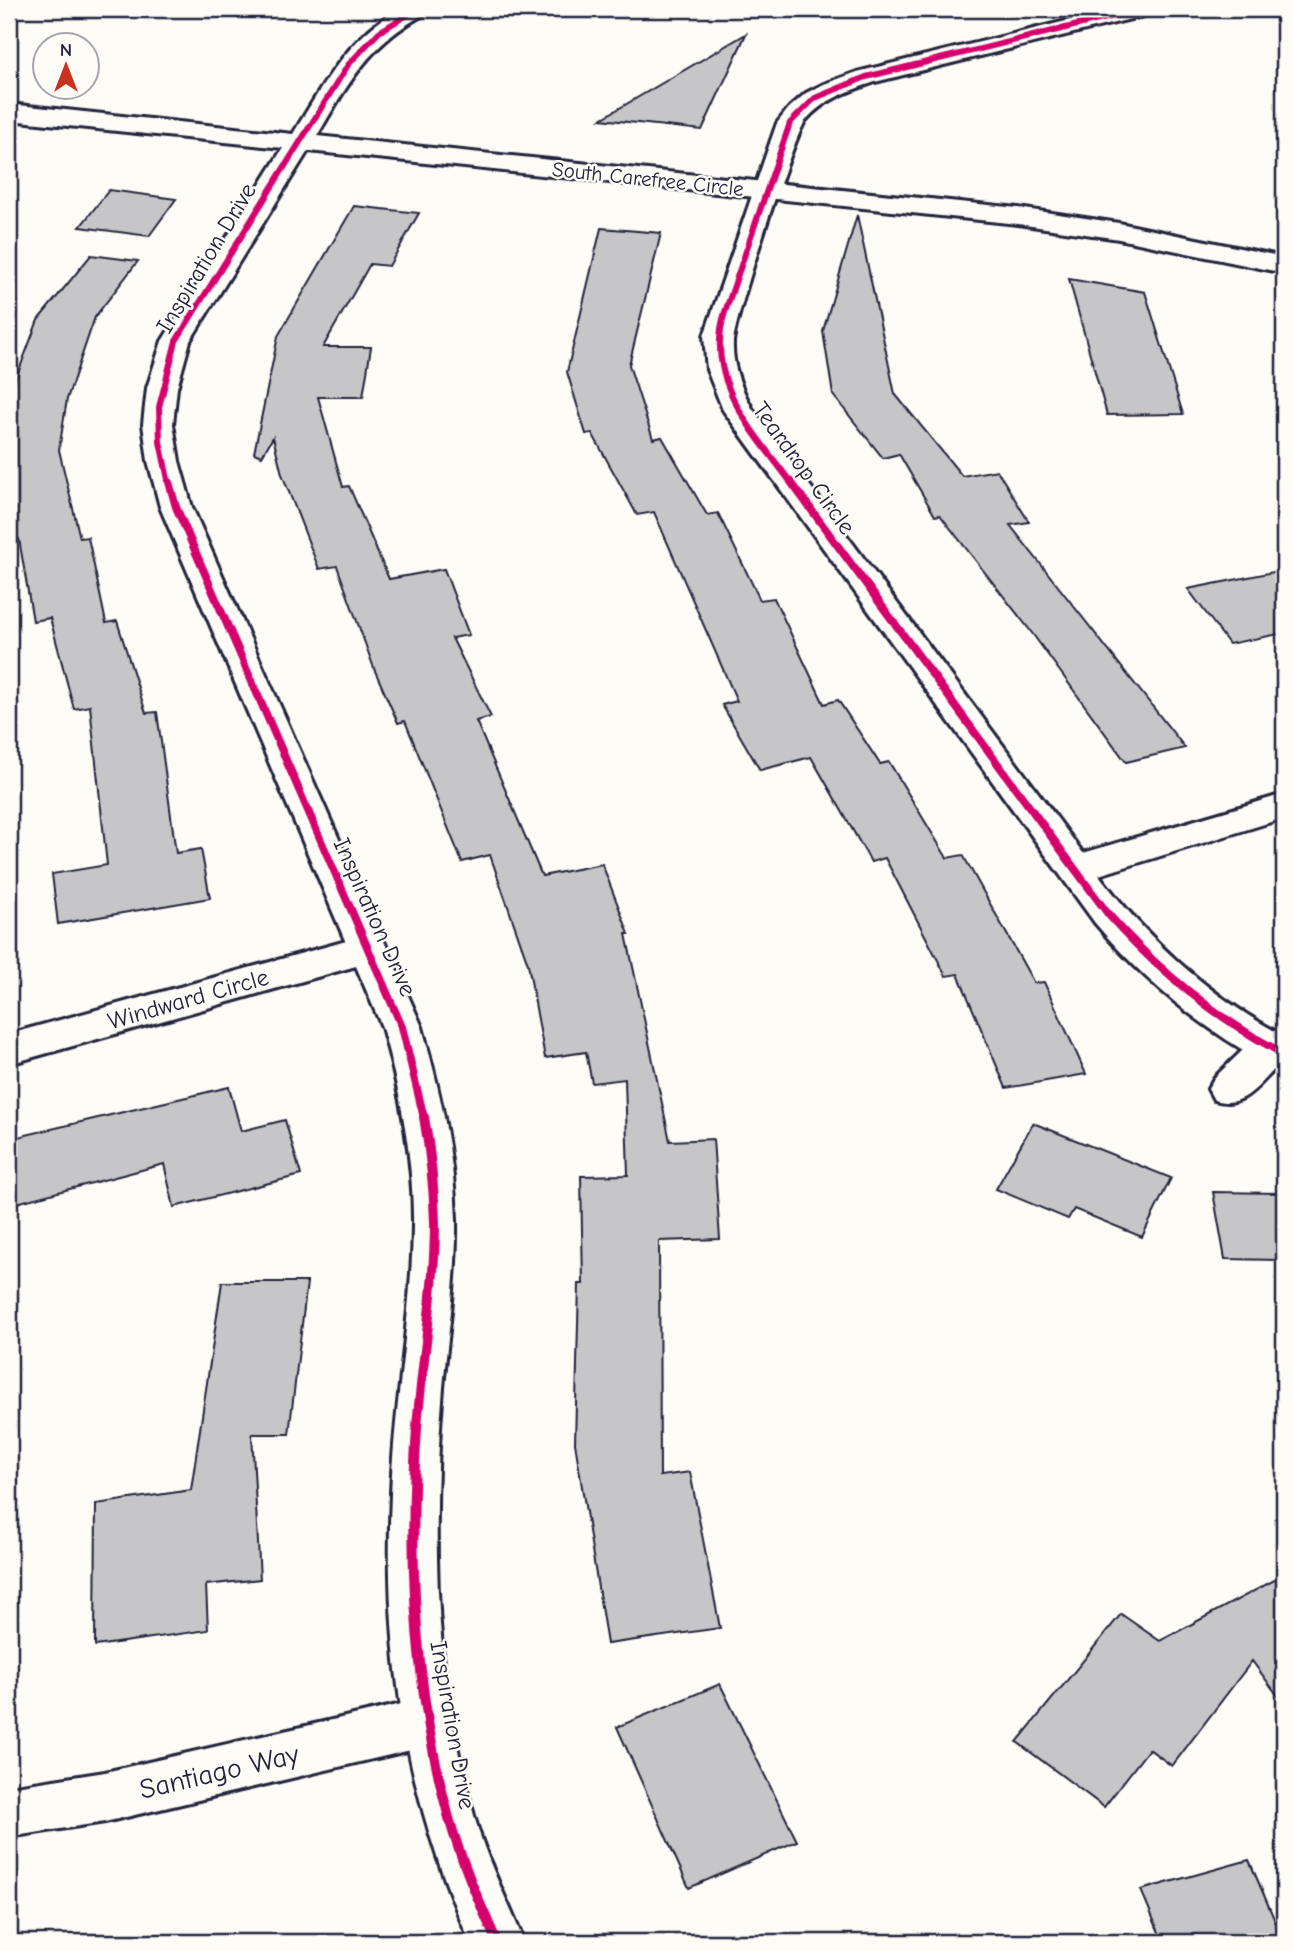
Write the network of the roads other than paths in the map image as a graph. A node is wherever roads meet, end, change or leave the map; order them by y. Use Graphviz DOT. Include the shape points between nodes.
graph roads {
  1 [pos="417,9"];
  2 [pos="1143,9"];
  3 [pos="9,112"];
  4 [pos="302,141"];
  5 [pos="765,191"];
  6 [pos="1284,265"];
  7 [pos="1284,806"];
  8 [pos="1074,869"];
  9 [pos="368,949"];
  10 [pos="9,1049"];
  11 [pos="1278,1051"];
  12 [pos="1228,1089"];
  13 [pos="428,1722"];
  14 [pos="9,1812"];
  15 [pos="497,1942"];
  1 -- 4 [label="street, Inspiration Drive" via="384,26 363,45"];
  2 -- 5 [label="street, Teardrop Circle" via="829,90 804,104 790,123"];
  3 -- 4 [label="street, South Carefree Circle"];
  4 -- 5 [label="street, South Carefree Circle"];
  4 -- 9 [label="street, Inspiration Drive" via="176,341 160,391 158,441 176,508"];
  5 -- 6 [label="street, South Carefree Circle" via="1119,230"];
  5 -- 8 [label="street, Teardrop Circle" via="722,317 718,345 725,387"];
  7 -- 8 [label="street"];
  8 -- 11 [label="street, Teardrop Circle" via="1139,951 1176,984"];
  9 -- 10 [label="street, Windward Circle"];
  9 -- 13 [label="street, Inspiration Drive" via="402,1027 418,1081 434,1203 413,1555"];
  11 -- 12 [label="street"];
  13 -- 14 [label="street, Santiago Way" via="106,1797"];
  13 -- 15 [label="street, Inspiration Drive" via="451,1825 478,1904"];
}
